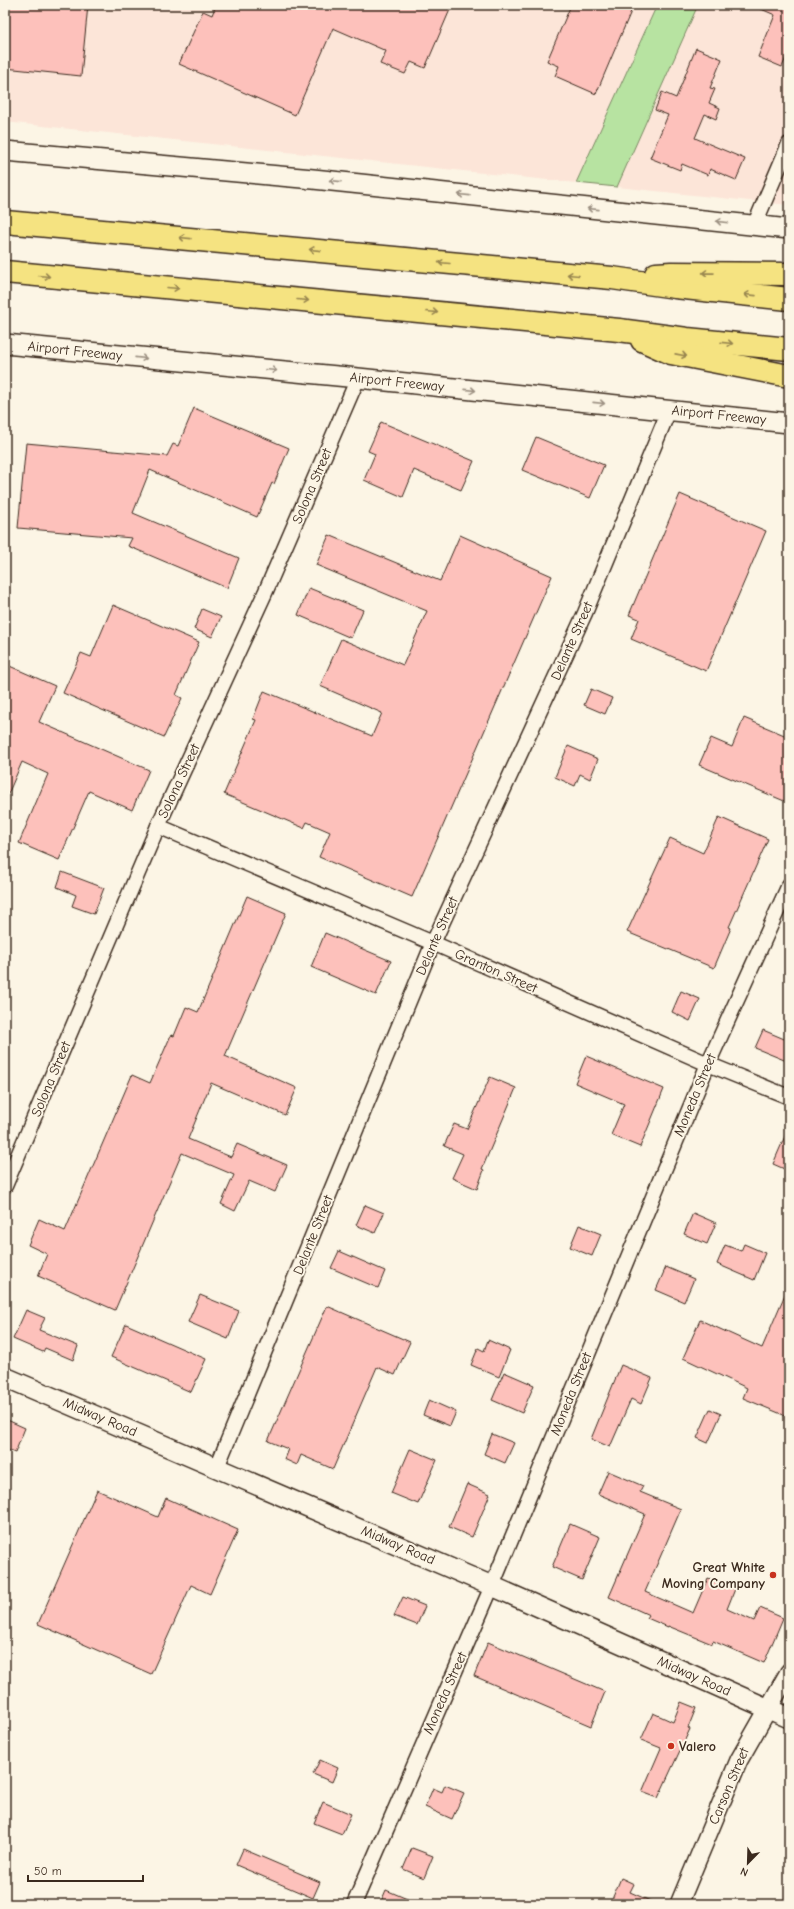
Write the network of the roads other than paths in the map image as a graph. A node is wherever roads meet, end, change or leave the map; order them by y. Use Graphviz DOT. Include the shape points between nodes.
graph roads {
  1 [pos="789,144"];
  2 [pos="5,151"];
  3 [pos="5,222"];
  4 [pos="754,226"];
  5 [pos="789,229"];
  6 [pos="5,272"];
  7 [pos="789,274"];
  8 [pos="612,278"];
  9 [pos="789,299"];
  10 [pos="619,330"];
  11 [pos="5,344"];
  12 [pos="789,349"];
  13 [pos="789,376"];
  14 [pos="358,378"];
  15 [pos="669,410"];
  16 [pos="789,423"];
  17 [pos="158,826"];
  18 [pos="789,885"];
  19 [pos="433,943"];
  20 [pos="708,1064"];
  21 [pos="789,1097"];
  22 [pos="5,1186"];
  23 [pos="5,1377"];
  24 [pos="217,1467"];
  25 [pos="492,1586"];
  26 [pos="789,1672"];
  27 [pos="767,1709"];
  28 [pos="789,1718"];
  29 [pos="354,1904"];
  30 [pos="679,1904"];
  1 -- 4 [label="street"];
  4 -- 2 [label="main road, one-way" via="313,179"];
  8 -- 3 [label="highway, one-way"];
  4 -- 5 [label="main road"];
  6 -- 10 [label="highway, one-way"];
  7 -- 8 [label="highway, one-way" via="671,272"];
  9 -- 8 [label="highway, one-way"];
  10 -- 12 [label="highway, one-way"];
  10 -- 13 [label="highway, one-way" via="671,353"];
  11 -- 14 [label="main road, Airport Freeway, one-way"];
  14 -- 15 [label="main road, Airport Freeway, one-way"];
  14 -- 17 [label="street, Solona Street" via="265,593"];
  15 -- 16 [label="main road, Airport Freeway"];
  15 -- 19 [label="street, Delante Street" via="585,613"];
  17 -- 19 [label="street, Granton Street"];
  17 -- 22 [label="street, Solona Street"];
  18 -- 20 [label="street, Moneda Street"];
  19 -- 20 [label="street, Granton Street"];
  19 -- 24 [label="street, Delante Street"];
  20 -- 21 [label="street, Granton Street"];
  20 -- 25 [label="street, Moneda Street"];
  23 -- 24 [label="main road, Midway Road"];
  24 -- 25 [label="main road, Midway Road"];
  25 -- 27 [label="main road, Midway Road"];
  25 -- 29 [label="street, Moneda Street"];
  26 -- 27 [label="street, Carson Street"];
  27 -- 28 [label="main road, Midway Road"];
  27 -- 30 [label="street, Carson Street" via="739,1760"];
}
